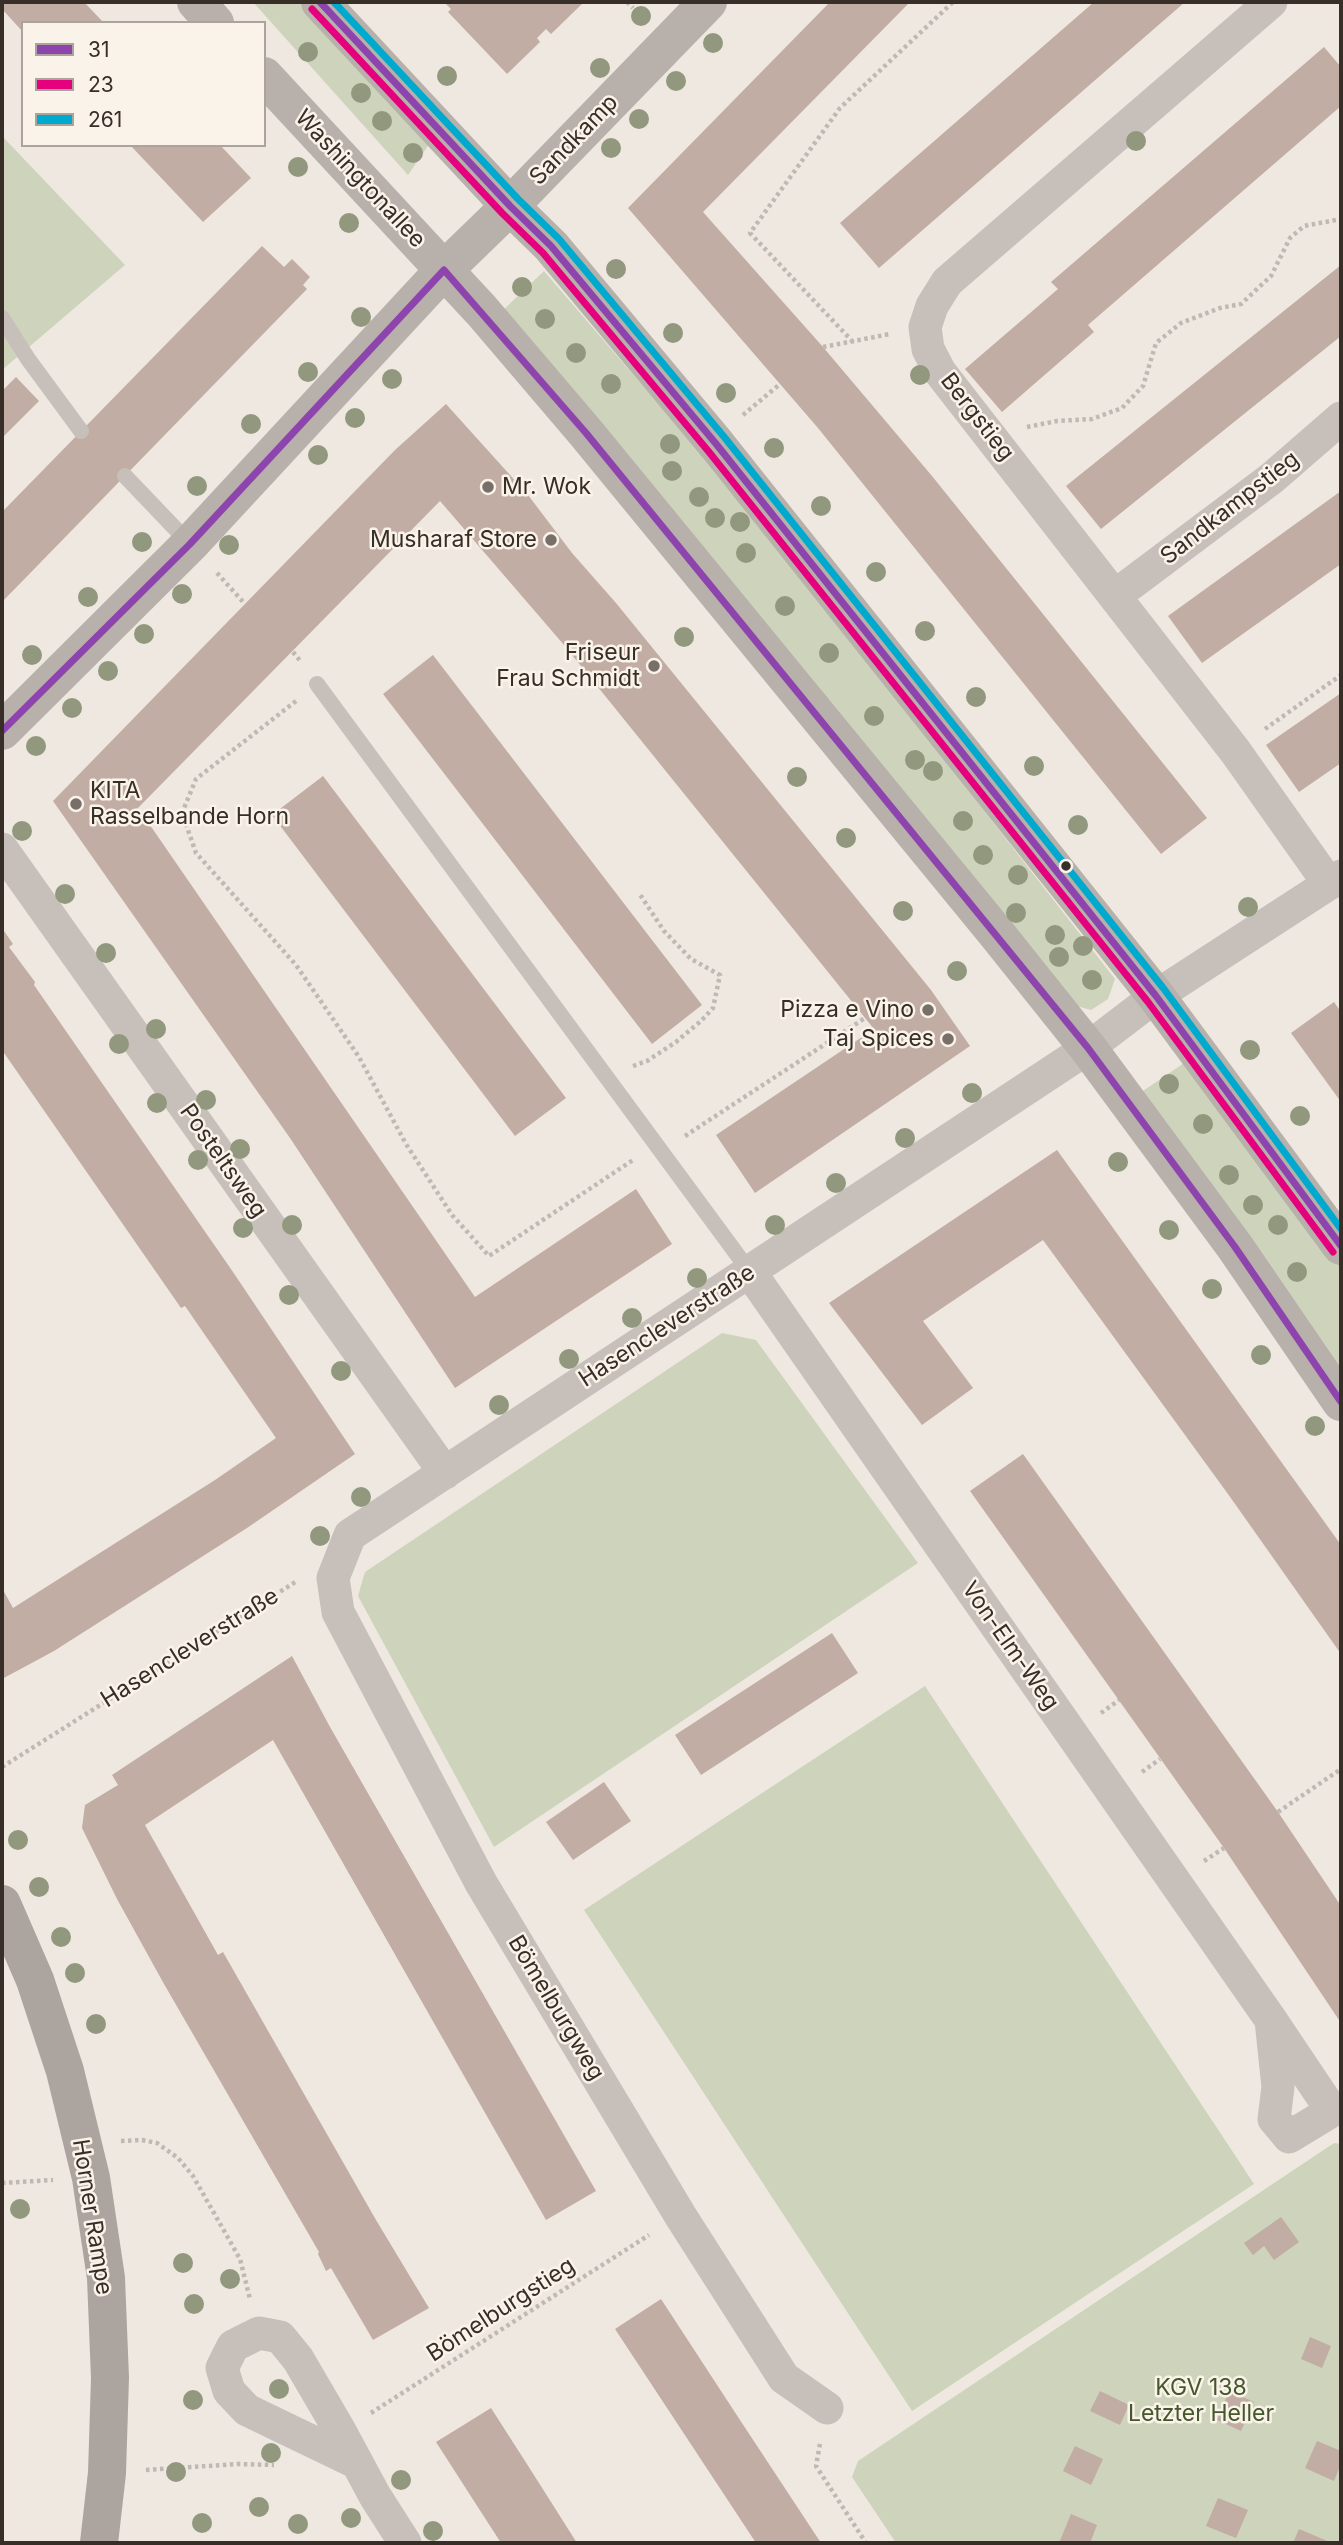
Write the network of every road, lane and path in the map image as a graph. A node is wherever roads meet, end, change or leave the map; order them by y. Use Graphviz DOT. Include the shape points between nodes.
graph roads {
  1 [pos="196,2"];
  2 [pos="320,2"];
  3 [pos="627,2"];
  4 [pos="708,2"];
  5 [pos="953,2"];
  6 [pos="1271,2"];
  7 [pos="633,8"];
  8 [pos="213,21"];
  9 [pos="266,78"];
  10 [pos="510,206"];
  11 [pos="1341,219"];
  12 [pos="444,271"];
  13 [pos="2,318"];
  14 [pos="925,327"];
  15 [pos="853,342"];
  16 [pos="823,347"];
  17 [pos="780,384"];
  18 [pos="1341,418"];
  19 [pos="81,431"];
  20 [pos="713,440"];
  21 [pos="998,444"];
  22 [pos="125,476"];
  23 [pos="190,544"];
  24 [pos="1116,595"];
  25 [pos="1341,675"];
  26 [pos="317,684"];
  27 [pos="2,731"];
  28 [pos="1235,751"];
  29 [pos="2,849"];
  30 [pos="1335,880"];
  31 [pos="639,893"];
  32 [pos="1156,996"];
  33 [pos="865,1018"];
  34 [pos="1088,1048"];
  35 [pos="608,1079"];
  36 [pos="659,1148"];
  37 [pos="1341,1246"];
  38 [pos="750,1272"];
  39 [pos="1341,1402"];
  40 [pos="445,1473"];
  41 [pos="333,1578"];
  42 [pos="2,1766"];
  43 [pos="1341,1769"];
  44 [pos="1278,1812"];
  45 [pos="2,1904"];
  46 [pos="1271,2020"];
  47 [pos="86,2161"];
  48 [pos="2,2183"];
  49 [pos="680,2215"];
  50 [pos="240,2259"];
  51 [pos="827,2408"];
  52 [pos="340,2431"];
  53 [pos="357,2463"];
  54 [pos="278,2465"];
  55 [pos="107,2473"];
  56 [pos="99,2543"];
  57 [pos="405,2543"];
  58 [pos="866,2543"];
  1 -- 8 [label="street"];
  2 -- 10 [label="street"];
  3 -- 7 [label="path"];
  4 -- 10 [label="street, Sandkamp"];
  5 -- 15 [label="path" via="840,108 750,233"];
  6 -- 14 [label="street" via="947,282"];
  9 -- 12 [label="street, Washingtonallee"];
  10 -- 12 [label="street, Sandkamp"];
  10 -- 20 [label="street" via="551,246"];
  11 -- 21 [label="path" via="1304,226 1290,238 1271,276 1241,304 1181,323 1156,343 1143,386 1122,408 1092,419 1026,427"];
  12 -- 23 [label="street, Sandkamp"];
  12 -- 34 [label="street, Washingtonallee" via="586,433"];
  13 -- 19 [label="lane"];
  14 -- 15 [label="path"];
  14 -- 21 [label="street, Bergstieg" via="940,372"];
  15 -- 16 [label="path"];
  17 -- 20 [label="path"];
  18 -- 24 [label="street, Sandkampstieg" via="1272,478"];
  20 -- 32 [label="street"];
  21 -- 24 [label="street, Bergstieg"];
  22 -- 23 [label="lane"];
  23 -- 27 [label="street, Sandkamp"];
  24 -- 28 [label="street, Bergstieg"];
  25 -- 28 [label="path"];
  26 -- 35 [label="lane"];
  26 -- 36 [label="path" via="195,779 182,813 196,853 296,965 359,1057 406,1144 452,1215 489,1256"];
  28 -- 30 [label="street, Bergstieg"];
  29 -- 40 [label="street, Posteltsweg"];
  30 -- 32 [label="street, Hasencleverstraße"];
  31 -- 35 [label="path" via="664,931 691,959 720,975 717,997 713,1008 676,1042"];
  32 -- 34 [label="street, Hasencleverstraße"];
  32 -- 37 [label="street"];
  33 -- 36 [label="path"];
  34 -- 38 [label="street, Hasencleverstraße"];
  34 -- 39 [label="street, Washingtonallee" via="1235,1247"];
  35 -- 36 [label="lane"];
  36 -- 38 [label="lane"];
  38 -- 40 [label="street, Hasencleverstraße"];
  38 -- 46 [label="street, Von-Elm-Weg"];
  40 -- 41 [label="street, Hasencleverstraße" via="350,1535"];
  41 -- 42 [label="path, Hasencleverstraße" via="297,1581"];
  41 -- 49 [label="street, Bömelburgweg" via="338,1612 481,1883"];
  43 -- 44 [label="path"];
  45 -- 47 [label="main road, Horner Rampe" via="35,1980 65,2070"];
  47 -- 48 [label="path"];
  47 -- 50 [label="path" via="142,2140 157,2143 193,2176"];
  47 -- 55 [label="main road, Horner Rampe" via="106,2291 110,2378"];
  49 -- 51 [label="street, Bömelburgweg" via="784,2378"];
  49 -- 52 [label="path, Bömelburgstieg"];
  51 -- 58 [label="path" via="816,2466"];
  52 -- 53 [label="street"];
  52 -- 53 [label="street" via="280,2337 259,2333 233,2346 222,2368 229,2391 247,2410"];
  53 -- 57 [label="street"];
  54 -- 55 [label="path"];
  55 -- 56 [label="main road, Horner Rampe"];
}
